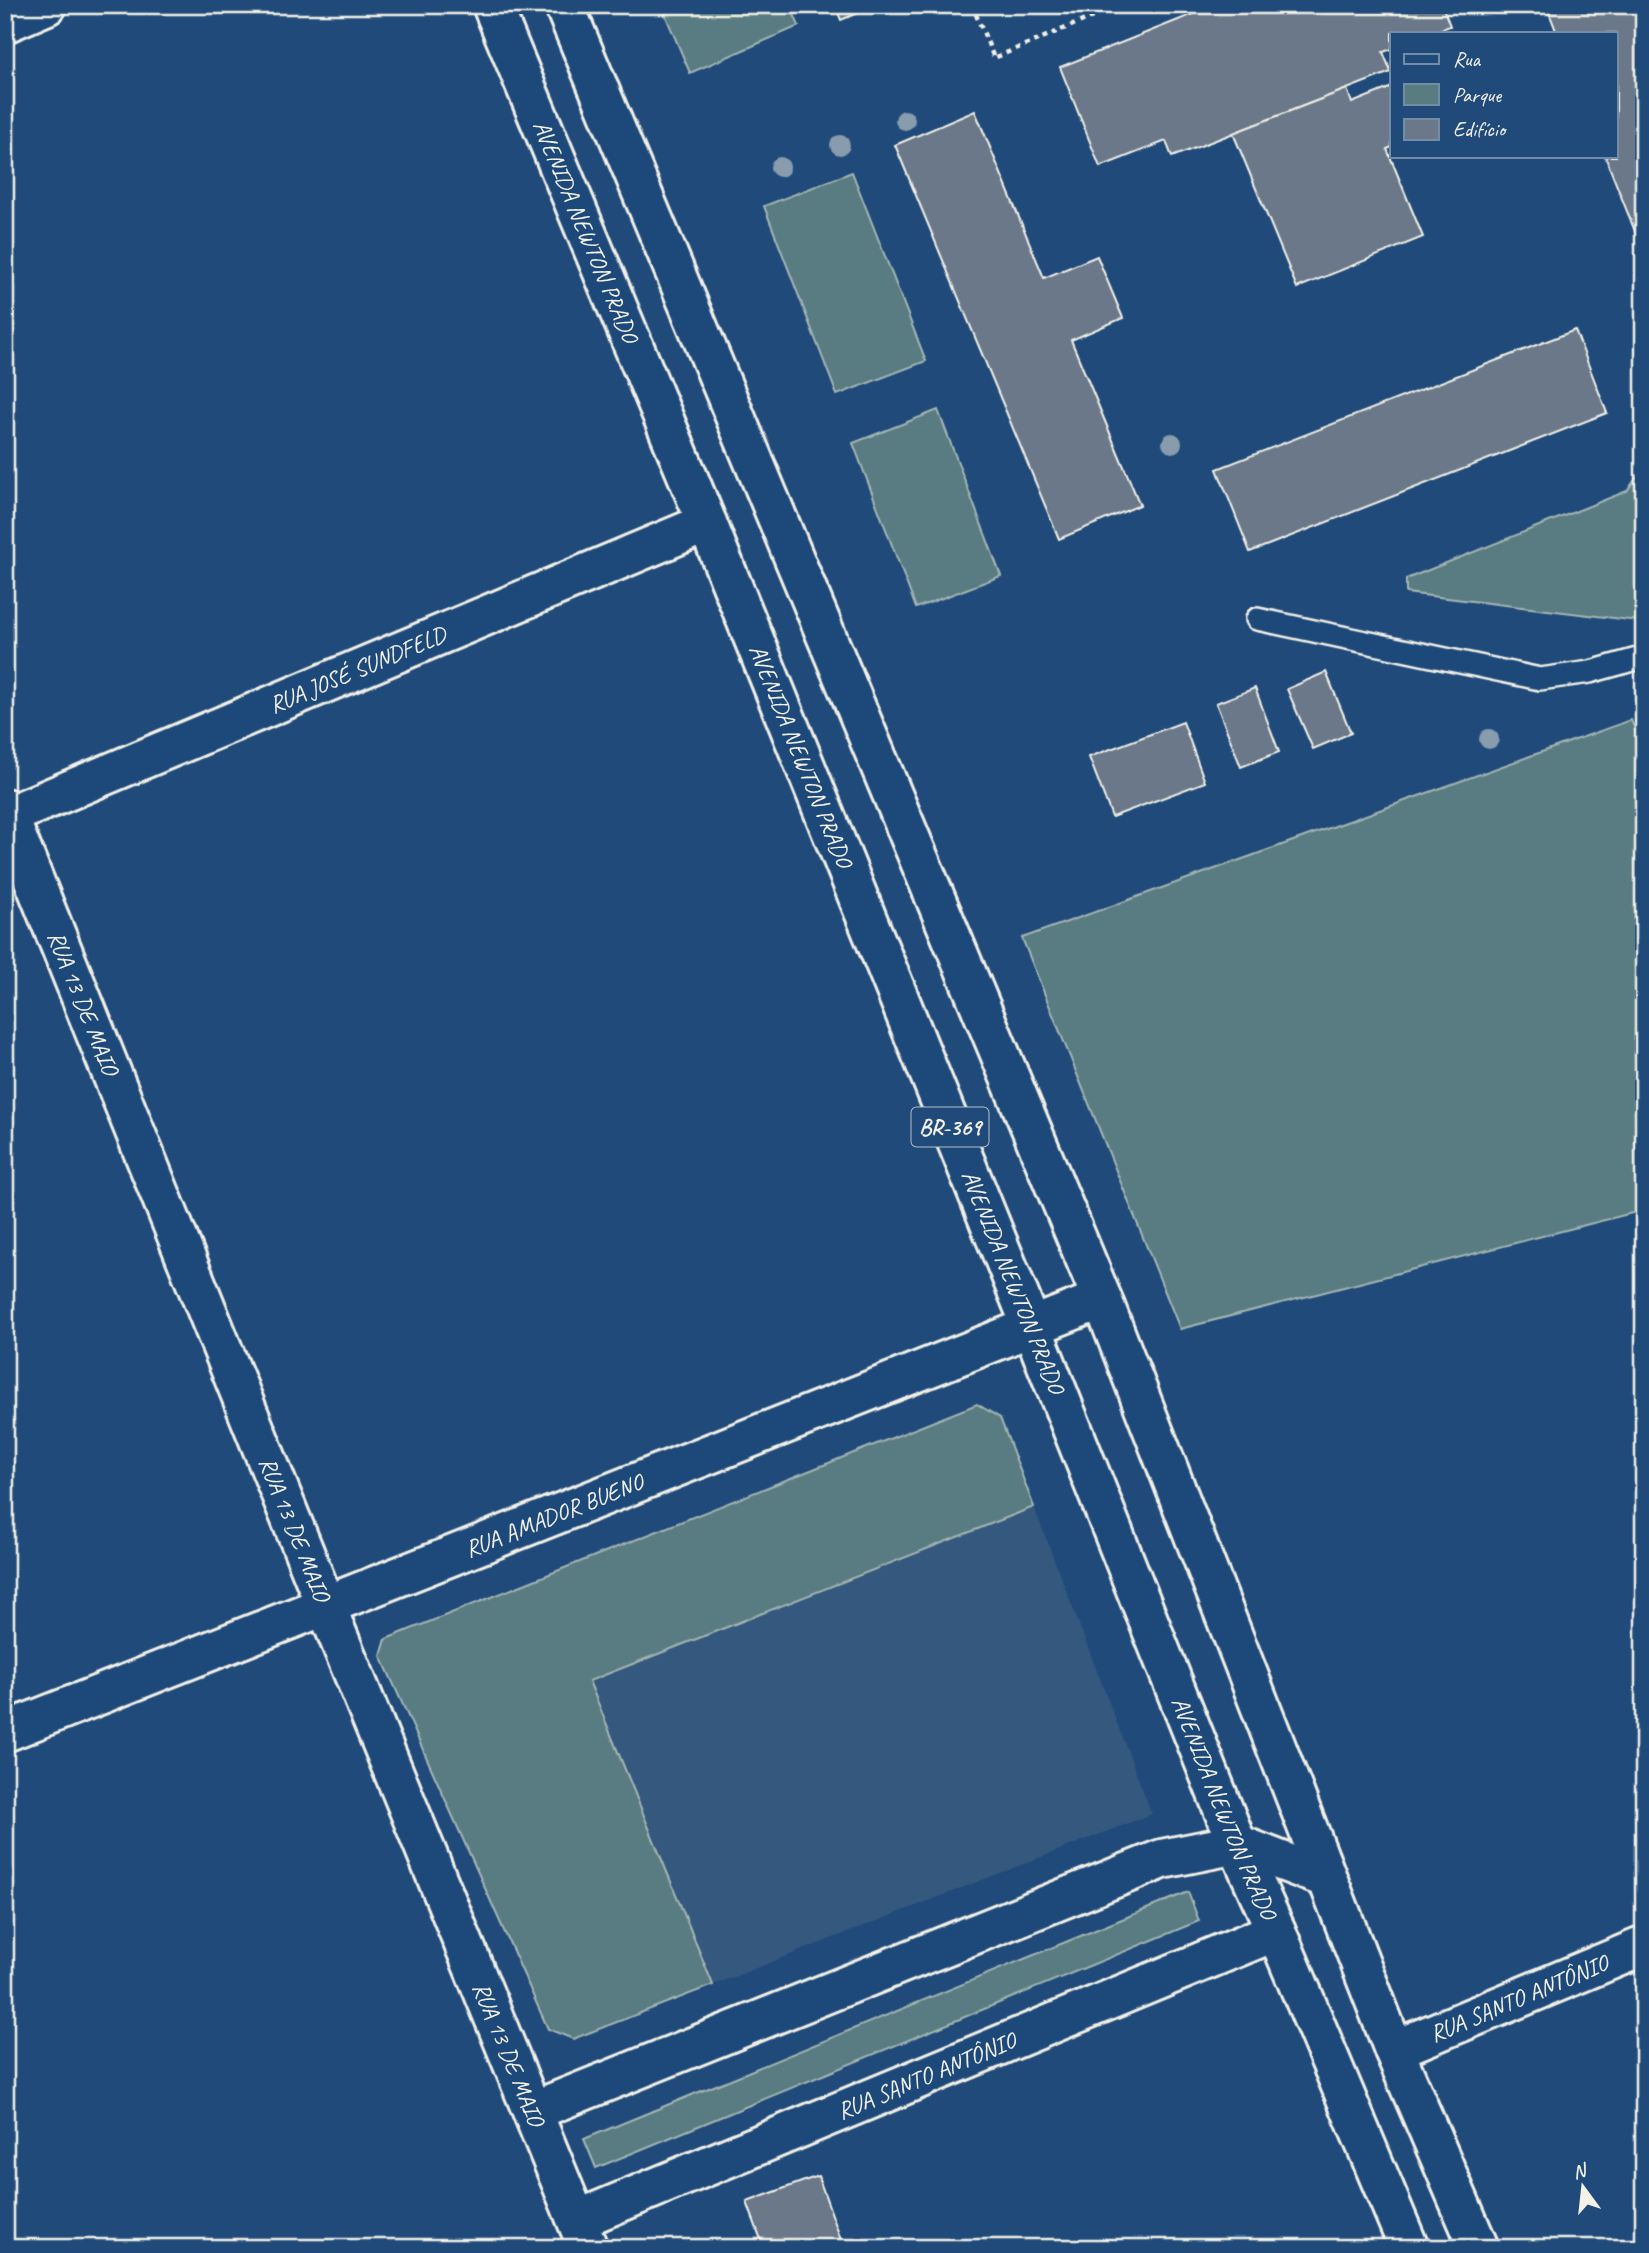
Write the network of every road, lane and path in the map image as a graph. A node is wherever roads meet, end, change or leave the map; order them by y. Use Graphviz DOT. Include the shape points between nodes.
graph roads {
  1 [pos="47,5"];
  2 [pos="492,5"];
  3 [pos="564,5"];
  4 [pos="972,5"];
  5 [pos="1121,5"];
  6 [pos="5,23"];
  7 [pos="707,523"];
  8 [pos="1257,619"];
  9 [pos="1644,657"];
  10 [pos="6,813"];
  11 [pos="1102,1299"];
  12 [pos="1031,1325"];
  13 [pos="325,1604"];
  14 [pos="5,1732"];
  15 [pos="1237,1844"];
  16 [pos="1326,1878"];
  17 [pos="1276,1931"];
  18 [pos="1644,1946"];
  19 [pos="1394,2050"];
  20 [pos="533,2111"];
  21 [pos="582,2234"];
  22 [pos="1409,2248"];
  23 [pos="1479,2248"];
  1 -- 6 [label="street"];
  2 -- 7 [label="street, AVENIDA NEWTON PRADO / BR-369"];
  3 -- 11 [label="street, BR-369"];
  4 -- 5 [label="path" via="994,58"];
  7 -- 10 [label="street, RUA JOSÉ SUNDFELD"];
  7 -- 12 [label="street, AVENIDA NEWTON PRADO / BR-369"];
  8 -- 9 [label="lane" via="1540,679"];
  10 -- 13 [label="street, RUA 13 DE MAIO"];
  11 -- 12 [label="street, RUA AMADOR BUENO"];
  11 -- 16 [label="street, BR-369"];
  12 -- 13 [label="street, RUA AMADOR BUENO"];
  12 -- 15 [label="street, AVENIDA NEWTON PRADO / BR-369"];
  13 -- 14 [label="street, RUA AMADOR BUENO"];
  13 -- 20 [label="street, RUA 13 DE MAIO"];
  15 -- 16 [label="street"];
  15 -- 17 [label="street, AVENIDA NEWTON PRADO / BR-369"];
  15 -- 20 [label="street" via="1162,1859"];
  16 -- 19 [label="street, BR-369"];
  17 -- 21 [label="street, RUA SANTO ANTÔNIO"];
  17 -- 22 [label="street, AVENIDA NEWTON PRADO / BR-369"];
  18 -- 19 [label="street, RUA SANTO ANTÔNIO"];
  19 -- 23 [label="street, BR-369"];
  20 -- 21 [label="street, RUA 13 DE MAIO"];
}
